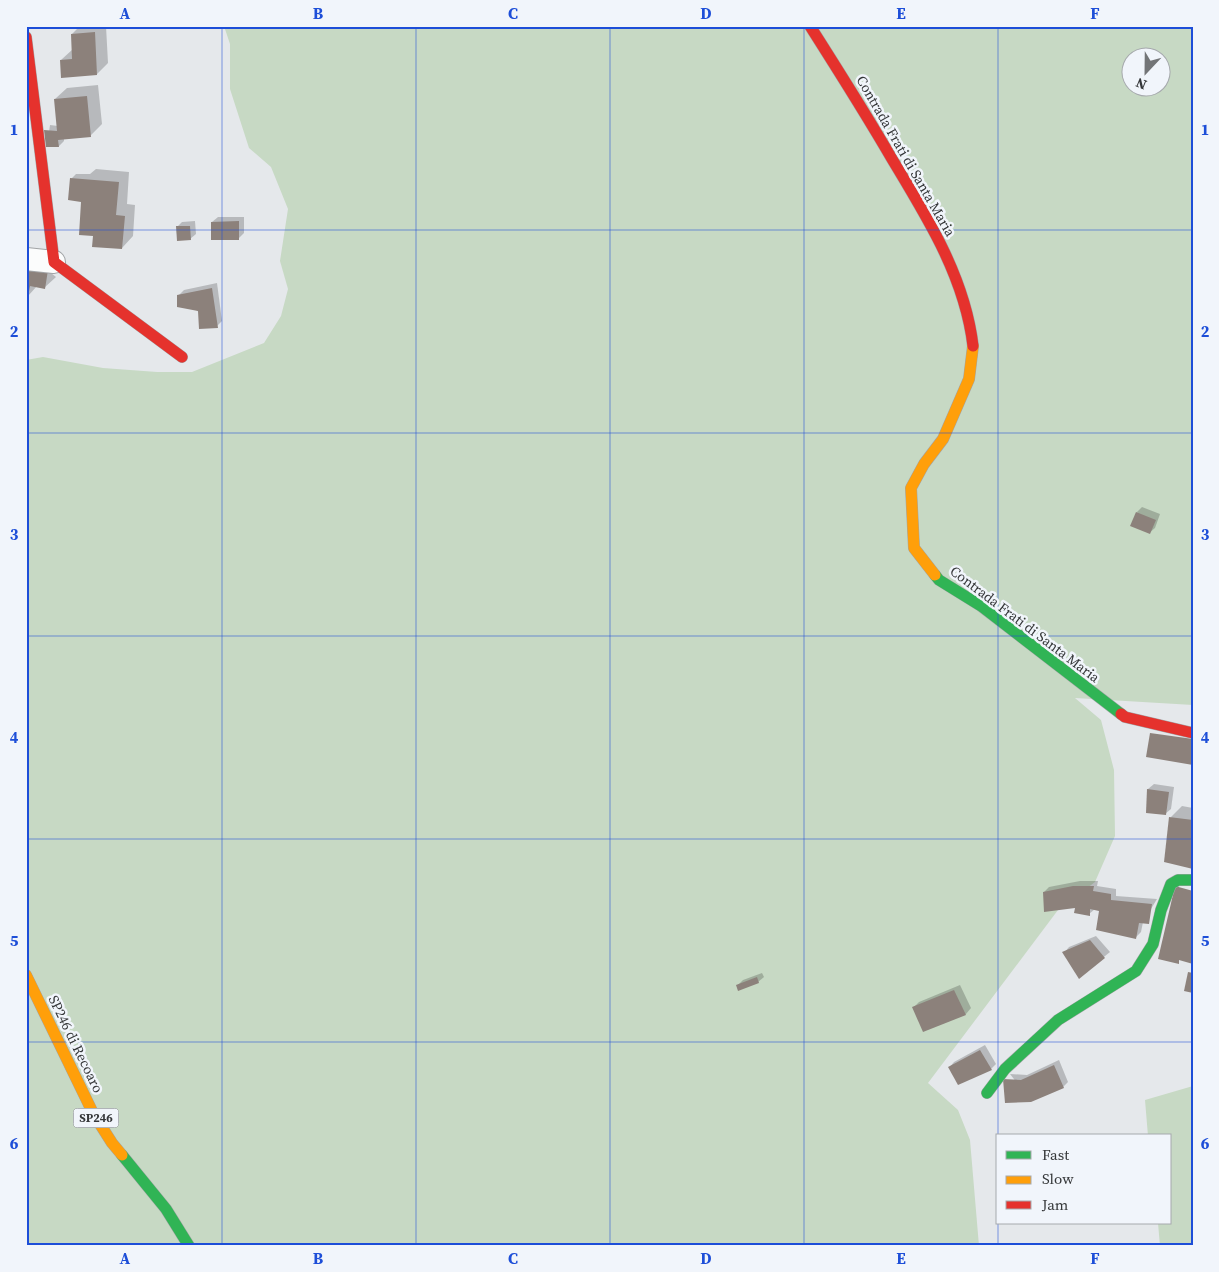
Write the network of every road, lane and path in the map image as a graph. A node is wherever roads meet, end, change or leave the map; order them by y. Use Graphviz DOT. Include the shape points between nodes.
graph roads {
  1 [pos="810,26"];
  2 [pos="26,37"];
  3 [pos="26,259"];
  4 [pos="54,262"];
  5 [pos="182,357"];
  6 [pos="1193,733"];
  7 [pos="1193,880"];
  8 [pos="26,975"];
  9 [pos="987,1093"];
  10 [pos="189,1246"];
  1 -- 6 [label="street, Contrada Frati di Santa Maria" via="927,216 957,280 970,321 973,348 969,379 943,439 911,488 914,548 939,580 981,606 1125,717"];
  2 -- 4 [label="street"];
  3 -- 4 [label="street"];
  4 -- 5 [label="street"];
  7 -- 9 [label="street" via="1178,880 1171,884 1153,944 1136,971 1058,1020 1005,1069"];
  8 -- 10 [label="street, SP246 di Recoaro / SP246" via="93,1114 112,1143 166,1209"];
}
